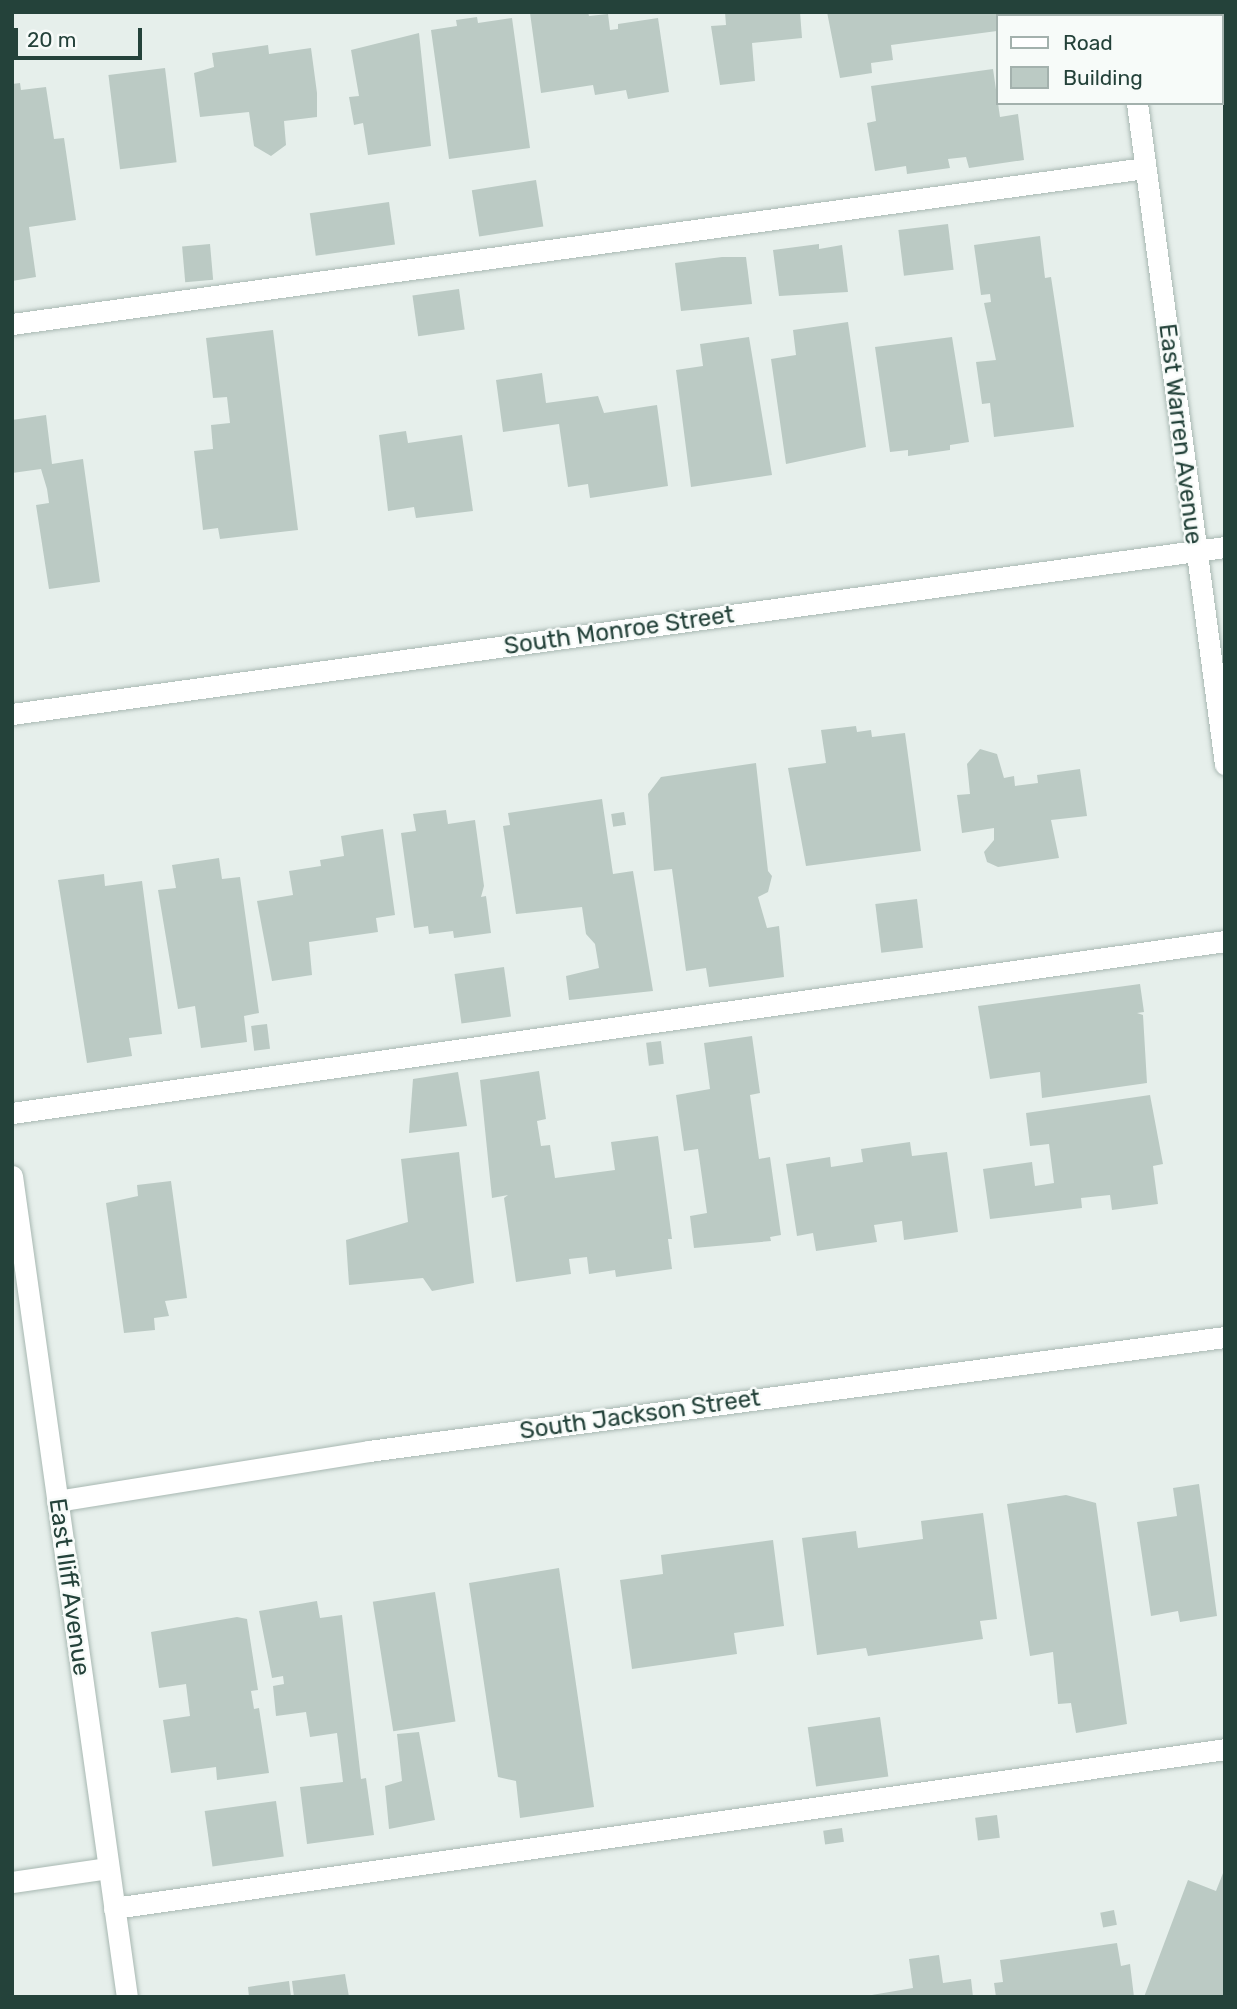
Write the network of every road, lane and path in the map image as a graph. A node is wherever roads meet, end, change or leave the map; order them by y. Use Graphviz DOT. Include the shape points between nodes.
graph roads {
  1 [pos="1137,105"];
  2 [pos="1145,168"];
  3 [pos="12,324"];
  4 [pos="1225,547"];
  5 [pos="1196,551"];
  6 [pos="12,714"];
  7 [pos="1225,764"];
  8 [pos="1225,941"];
  9 [pos="12,1113"];
  10 [pos="12,1177"];
  11 [pos="22,1328"];
  12 [pos="1225,1337"];
  13 [pos="57,1501"];
  14 [pos="1225,1749"];
  15 [pos="108,1868"];
  16 [pos="12,1882"];
  17 [pos="114,1908"];
  18 [pos="127,1997"];
  1 -- 2 [label="street, East Warren Avenue"];
  2 -- 3 [label="street"];
  2 -- 5 [label="street, East Warren Avenue"];
  4 -- 5 [label="street, South Monroe Street"];
  5 -- 6 [label="street, South Monroe Street"];
  5 -- 7 [label="street, East Warren Avenue"];
  8 -- 9 [label="street"];
  10 -- 11 [label="street, East Iliff Avenue"];
  11 -- 13 [label="street, East Iliff Avenue"];
  12 -- 13 [label="street, South Jackson Street" via="369,1451"];
  13 -- 15 [label="street, East Iliff Avenue"];
  14 -- 17 [label="street"];
  15 -- 16 [label="street"];
  15 -- 17 [label="street, East Iliff Avenue"];
  17 -- 18 [label="street, East Iliff Avenue"];
}
